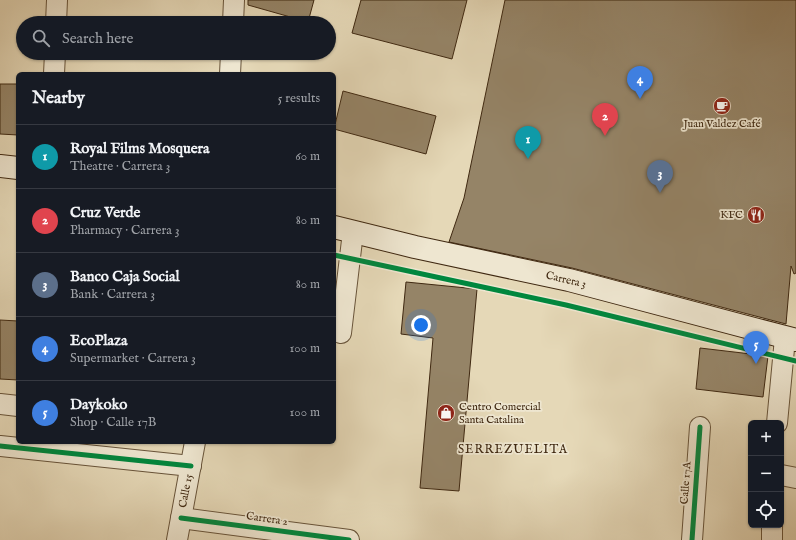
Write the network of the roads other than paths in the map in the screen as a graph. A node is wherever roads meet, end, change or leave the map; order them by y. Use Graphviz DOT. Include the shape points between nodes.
graph roads {
  1 [pos="57,0"];
  2 [pos="234,0"];
  3 [pos="56,16"];
  4 [pos="233,16"];
  5 [pos="55,60"];
  6 [pos="231,60"];
  7 [pos="54,72"];
  8 [pos="230,72"];
  9 [pos="0,166"];
  10 [pos="16,168"];
  11 [pos="344,230"];
  12 [pos="341,333"];
  13 [pos="790,339"];
  14 [pos="0,404"];
  15 [pos="16,406"];
  16 [pos="777,420"];
  17 [pos="700,427"];
  18 [pos="195,444"];
  19 [pos="0,446"];
  20 [pos="191,466"];
  21 [pos="784,476"];
  22 [pos="796,478"];
  23 [pos="181,518"];
  24 [pos="772,528"];
  25 [pos="177,540"];
  26 [pos="350,540"];
  27 [pos="692,540"];
  28 [pos="772,540"];
  1 -- 3 [label="street"];
  2 -- 4 [label="street"];
  5 -- 7 [label="street"];
  6 -- 8 [label="street"];
  9 -- 10 [label="main road"];
  11 -- 12 [label="street"];
  11 -- 13 [label="main road, Carrera 3" via="569,280"];
  13 -- 16 [label="street"];
  14 -- 15 [label="street"];
  17 -- 27 [label="street, Calle 17A"];
  18 -- 20 [label="street, Calle 15"];
  19 -- 20 [label="street"];
  20 -- 23 [label="street, Calle 15"];
  21 -- 22 [label="street"];
  23 -- 25 [label="street, Calle 15"];
  23 -- 26 [label="street, Carrera 2"];
  24 -- 28 [label="street"];
}
